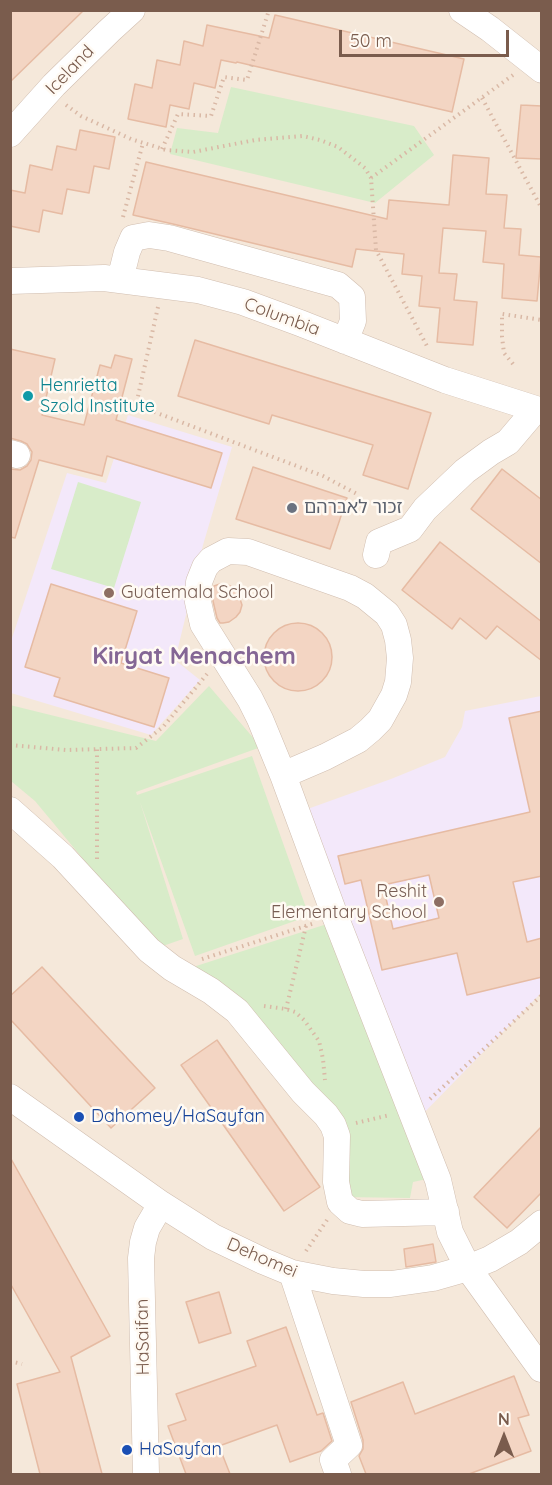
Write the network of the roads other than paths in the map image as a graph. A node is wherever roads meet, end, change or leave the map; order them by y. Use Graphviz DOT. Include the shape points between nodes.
graph roads {
  1 [pos="132,10"];
  2 [pos="462,10"];
  3 [pos="536,66"];
  4 [pos="10,134"];
  5 [pos="120,280"];
  6 [pos="10,281"];
  7 [pos="345,341"];
  8 [pos="539,410"];
  9 [pos="376,555"];
  10 [pos="283,775"];
  11 [pos="10,810"];
  12 [pos="10,1097"];
  13 [pos="161,1204"];
  14 [pos="446,1212"];
  15 [pos="542,1223"];
  16 [pos="468,1268"];
  17 [pos="292,1273"];
  18 [pos="541,1369"];
  19 [pos="146,1474"];
  20 [pos="338,1474"];
  1 -- 4 [label="street, Iceland"];
  2 -- 3 [label="street"];
  5 -- 6 [label="street, Columbia"];
  5 -- 7 [label="street, Columbia" via="198,290 243,302"];
  5 -- 7 [label="street" via="133,238 169,238 338,285 352,297 353,321"];
  7 -- 8 [label="street, Columbia" via="445,380"];
  8 -- 9 [label="street" via="508,442 465,471 410,529 379,542"];
  10 -- 10 [label="street" via="358,740 380,720 398,682 398,640 387,614 350,588 248,552 228,550 205,567 198,602 204,624 255,709"];
  10 -- 14 [label="street" via="438,1180"];
  11 -- 14 [label="street" via="63,857 149,950 237,1011 326,1115 337,1136 336,1182 340,1202 350,1211 362,1214"];
  12 -- 13 [label="street, Dehomei"];
  13 -- 17 [label="street, Dehomei" via="213,1237"];
  13 -- 19 [label="street, HaSaifan" via="147,1228 141,1258"];
  14 -- 16 [label="street" via="450,1232"];
  15 -- 16 [label="street, Dehomei" via="519,1242"];
  16 -- 17 [label="street, Dehomei" via="391,1284 333,1281"];
  16 -- 18 [label="street"];
  17 -- 20 [label="street" via="348,1445 333,1460"];
}
